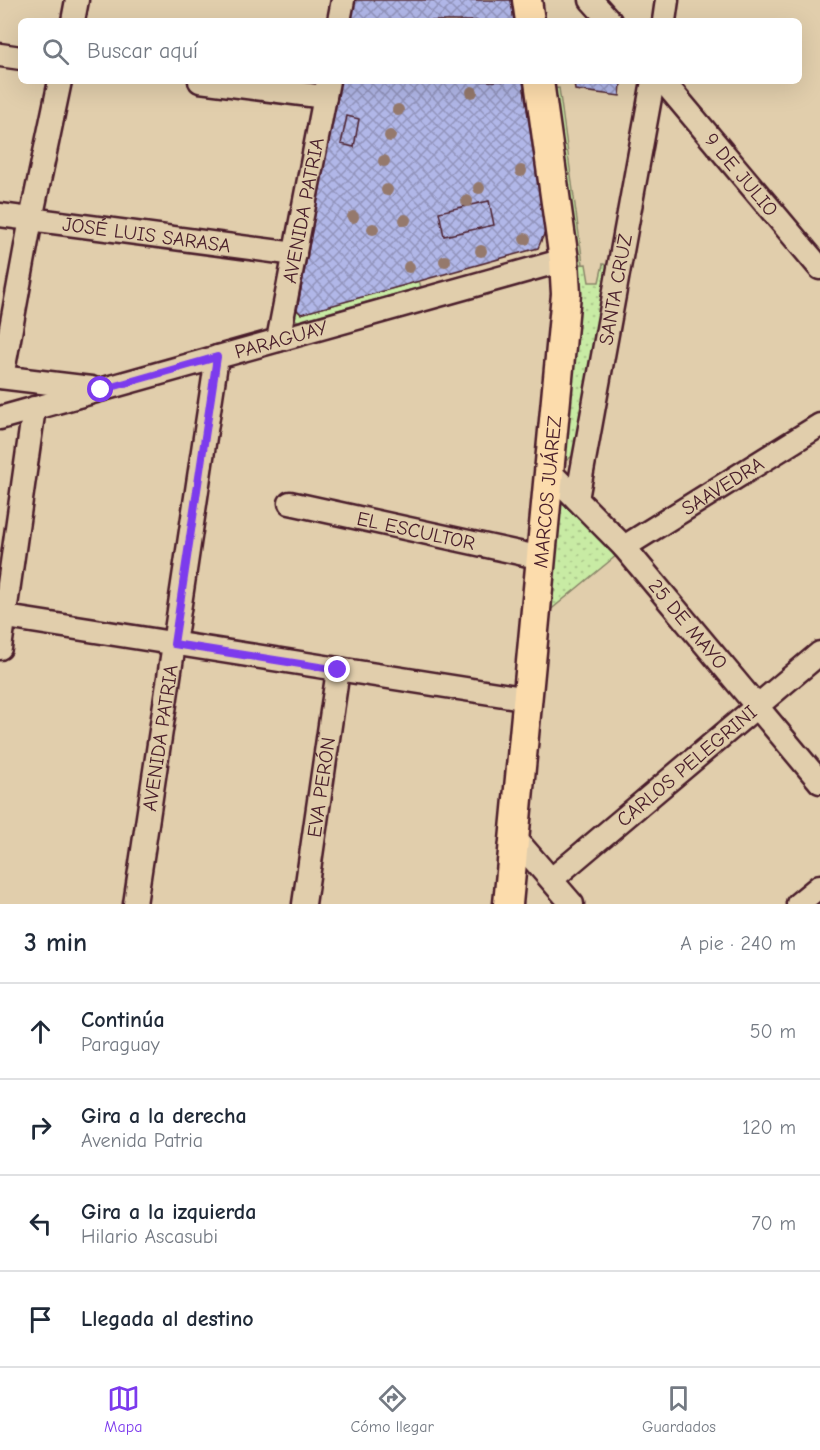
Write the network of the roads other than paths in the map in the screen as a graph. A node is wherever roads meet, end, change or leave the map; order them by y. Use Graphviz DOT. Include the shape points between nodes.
graph roads {
  1 [pos="77,0"];
  2 [pos="343,0"];
  3 [pos="527,0"];
  4 [pos="591,0"];
  5 [pos="667,0"];
  6 [pos="74,18"];
  7 [pos="340,18"];
  8 [pos="530,18"];
  9 [pos="607,18"];
  10 [pos="664,18"];
  11 [pos="0,55"];
  12 [pos="18,58"];
  13 [pos="59,84"];
  14 [pos="247,84"];
  15 [pos="539,84"];
  16 [pos="652,84"];
  17 [pos="666,84"];
  18 [pos="326,89"];
  19 [pos="0,214"];
  20 [pos="31,219"];
  21 [pos="295,254"];
  22 [pos="564,260"];
  23 [pos="820,268"];
  24 [pos="278,340"];
  25 [pos="217,357"];
  26 [pos="1,377"];
  27 [pos="101,390"];
  28 [pos="34,408"];
  29 [pos="0,418"];
  30 [pos="820,425"];
  31 [pos="549,471"];
  32 [pos="577,499"];
  33 [pos="290,503"];
  34 [pos="624,548"];
  35 [pos="542,558"];
  36 [pos="2,617"];
  37 [pos="174,644"];
  38 [pos="0,648"];
  39 [pos="820,653"];
  40 [pos="338,670"];
  41 [pos="529,699"];
  42 [pos="756,707"];
  43 [pos="820,782"];
  44 [pos="514,837"];
  45 [pos="552,879"];
  46 [pos="820,886"];
  47 [pos="135,904"];
  48 [pos="304,904"];
  49 [pos="508,904"];
  50 [pos="572,904"];
  51 [pos="798,904"];
  1 -- 6 [label="street"];
  2 -- 7 [label="street"];
  3 -- 8 [label="main road"];
  4 -- 9 [label="street"];
  5 -- 10 [label="street"];
  11 -- 12 [label="street"];
  13 -- 20 [label="street"];
  14 -- 18 [label="street"];
  15 -- 22 [label="main road, MARCOS JUÁREZ"];
  16 -- 32 [label="street, SANTA CRUZ"];
  17 -- 23 [label="street, 9 DE JULIO"];
  18 -- 21 [label="street, AVENIDA PATRIA"];
  19 -- 20 [label="street, JOSÉ LUIS SARASA"];
  20 -- 21 [label="street, JOSÉ LUIS SARASA"];
  20 -- 26 [label="street"];
  21 -- 24 [label="street, AVENIDA PATRIA"];
  22 -- 24 [label="street, PARAGUAY"];
  22 -- 31 [label="main road, MARCOS JUÁREZ" via="566,304"];
  24 -- 25 [label="street, PARAGUAY"];
  25 -- 27 [label="street, PARAGUAY"];
  25 -- 37 [label="street, AVENIDA PATRIA"];
  26 -- 27 [label="street"];
  27 -- 28 [label="street, PARAGUAY"];
  28 -- 29 [label="street, PARAGUAY"];
  28 -- 36 [label="street"];
  30 -- 34 [label="street, SAAVEDRA"];
  31 -- 32 [label="street, 25 DE MAYO"];
  31 -- 35 [label="main road, MARCOS JUÁREZ"];
  32 -- 34 [label="street, 25 DE MAYO"];
  33 -- 35 [label="street, EL ESCULTOR"];
  34 -- 42 [label="street, 25 DE MAYO"];
  35 -- 41 [label="main road, MARCOS JUÁREZ"];
  36 -- 37 [label="street"];
  36 -- 38 [label="street"];
  37 -- 40 [label="street"];
  37 -- 47 [label="street, AVENIDA PATRIA"];
  39 -- 42 [label="street, CARLOS PELEGRINI"];
  40 -- 41 [label="street"];
  40 -- 48 [label="street, EVA PERÓN"];
  41 -- 44 [label="main road, MARCOS JUÁREZ"];
  42 -- 43 [label="street, 25 DE MAYO"];
  42 -- 45 [label="street, CARLOS PELEGRINI"];
  44 -- 45 [label="street"];
  44 -- 49 [label="main road, MARCOS JUÁREZ"];
  45 -- 50 [label="street"];
  46 -- 51 [label="street"];
}
